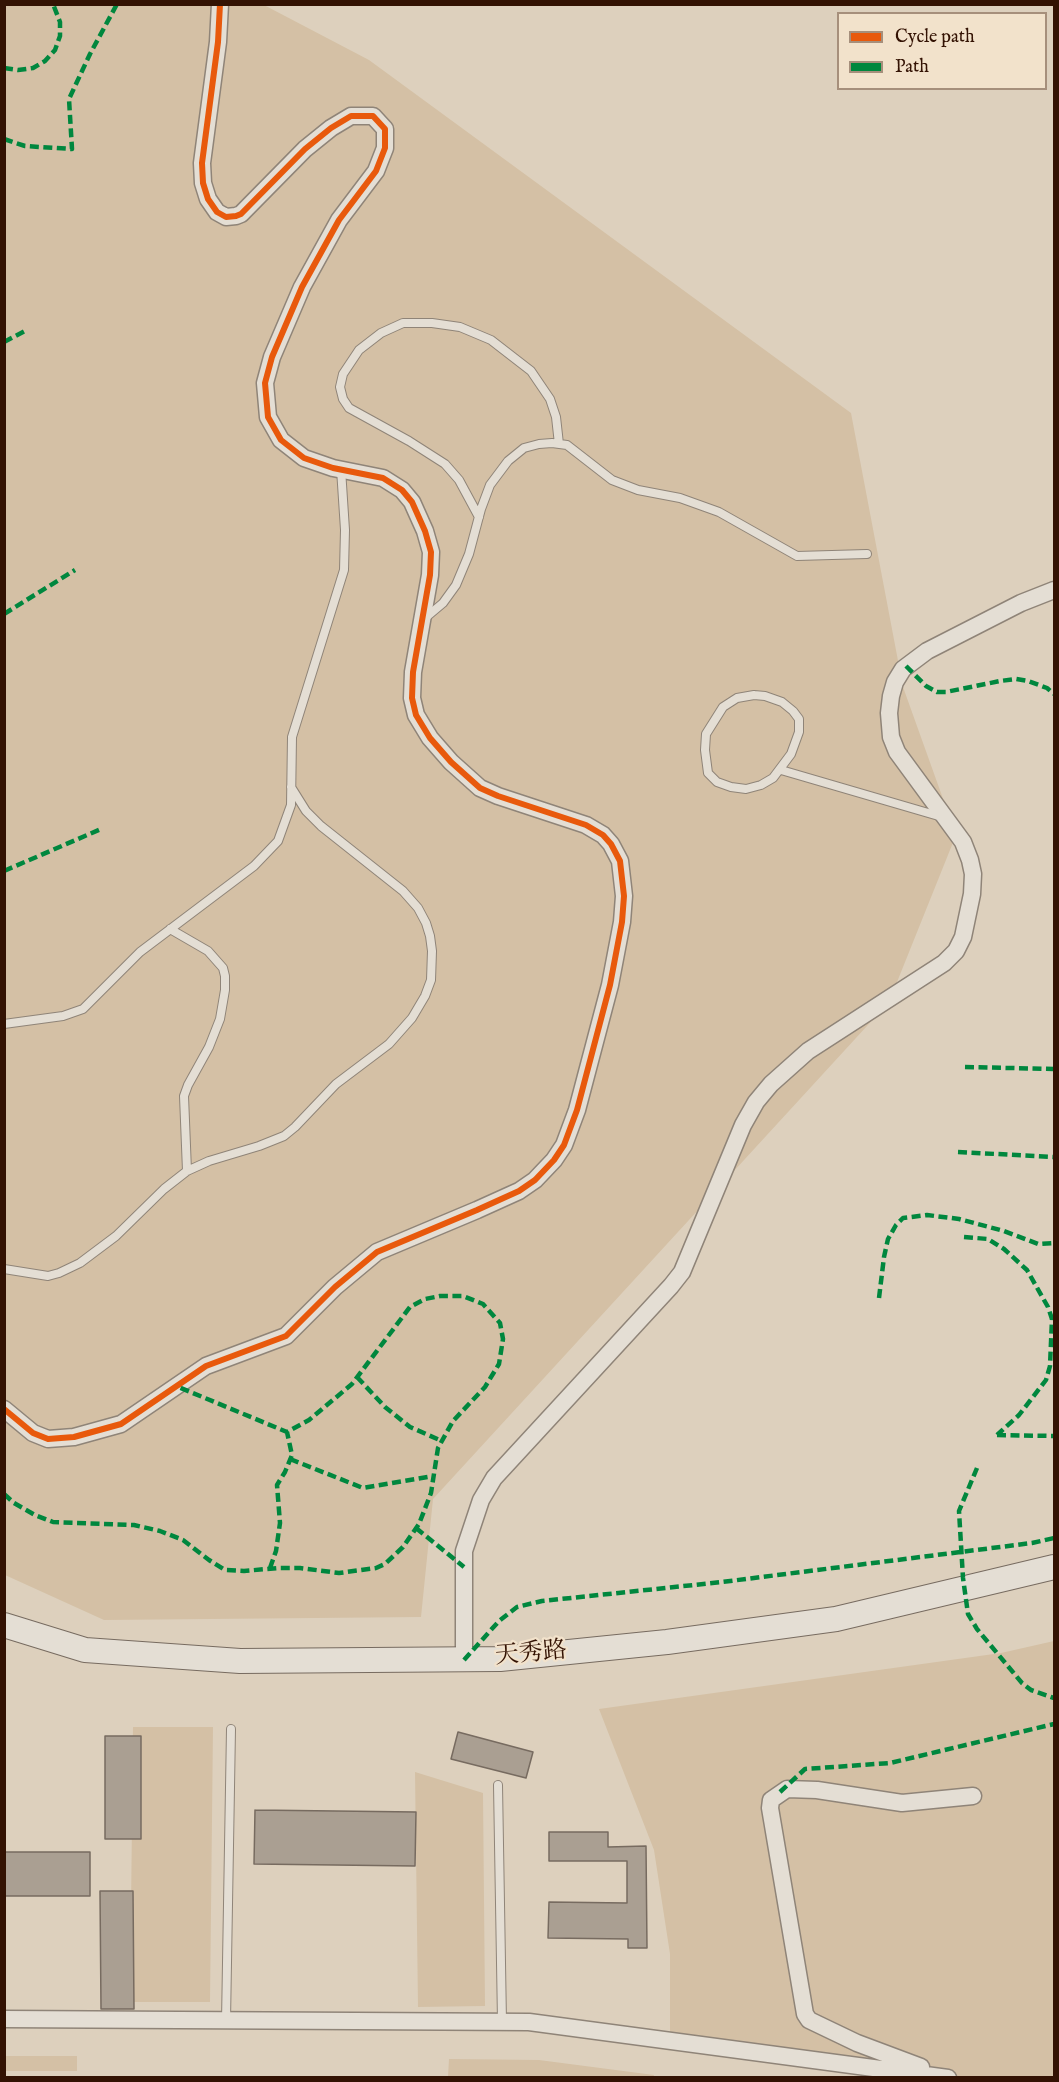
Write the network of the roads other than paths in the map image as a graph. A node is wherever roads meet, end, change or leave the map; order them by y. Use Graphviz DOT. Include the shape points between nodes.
graph roads {
  1 [pos="220,4"];
  2 [pos="559,444"];
  3 [pos="341,470"];
  4 [pos="479,518"];
  5 [pos="867,554"];
  6 [pos="1054,590"];
  7 [pos="422,621"];
  8 [pos="781,770"];
  9 [pos="291,787"];
  10 [pos="945,818"];
  11 [pos="170,929"];
  12 [pos="4,1024"];
  13 [pos="187,1171"];
  14 [pos="4,1269"];
  15 [pos="4,1410"];
  16 [pos="1054,1567"];
  17 [pos="4,1625"];
  18 [pos="464,1660"];
  19 [pos="231,1729"];
  20 [pos="498,1785"];
  21 [pos="973,1796"];
  22 [pos="4,2019"];
  23 [pos="226,2021"];
  24 [pos="502,2022"];
  25 [pos="949,2078"];
  1 -- 3 [label="street" via="202,163 203,183 217,213 226,217 241,214 305,149 351,116 374,116 386,129 387,140 376,171 339,220 302,287 272,357 266,383 268,417 281,440 304,458"];
  2 -- 4 [label="lane" via="524,448 508,461 490,485"];
  2 -- 4 [label="lane" via="550,399 531,371 491,340 460,327 403,324 381,333 359,350 342,374 343,399 350,408 445,465 459,480"];
  2 -- 5 [label="lane" via="567,445 612,480 719,512 797,556"];
  3 -- 7 [label="street" via="382,478 402,490 412,502 431,552"];
  3 -- 9 [label="lane" via="344,570 292,737"];
  4 -- 7 [label="lane" via="470,554 456,585"];
  6 -- 10 [label="street" via="927,651 903,669 895,682 889,713 891,736 897,752"];
  7 -- 15 [label="street" via="412,698 416,715 430,738 480,788 586,825 603,835 620,861 622,922 610,985 577,1110 564,1144 535,1180 519,1191 377,1252 286,1336 206,1366 121,1424 74,1437 48,1439 33,1433"];
  8 -- 8 [label="lane" via="799,732 799,719 793,711 765,696 737,698 723,707 706,734 708,773 731,788 746,789 773,778"];
  8 -- 10 [label="lane"];
  9 -- 11 [label="lane" via="291,805 278,841 254,866"];
  9 -- 13 [label="lane" via="321,826 403,891 418,908 430,936 430,980 412,1018 389,1044 336,1084 284,1136"];
  10 -- 18 [label="street" via="963,842 973,874 968,919 956,951 935,969 808,1051 771,1084 743,1125 682,1272 494,1478 481,1500 464,1551"];
  11 -- 12 [label="lane" via="140,952 83,1009 63,1016"];
  11 -- 13 [label="lane" via="208,951 225,976 220,1019 184,1096"];
  13 -- 14 [label="lane" via="80,1263 48,1276"];
  16 -- 18 [label="main road, 天秀路" via="836,1619 667,1642"];
  17 -- 18 [label="main road, 天秀路" via="85,1650 240,1661"];
  19 -- 23 [label="lane"];
  20 -- 24 [label="lane"];
  21 -- 25 [label="street" via="902,1803 787,1789 771,1800 770,1808 805,2014 809,2020 857,2043"];
  22 -- 23 [label="street"];
  23 -- 24 [label="street"];
  24 -- 25 [label="street" via="529,2022"];
}
